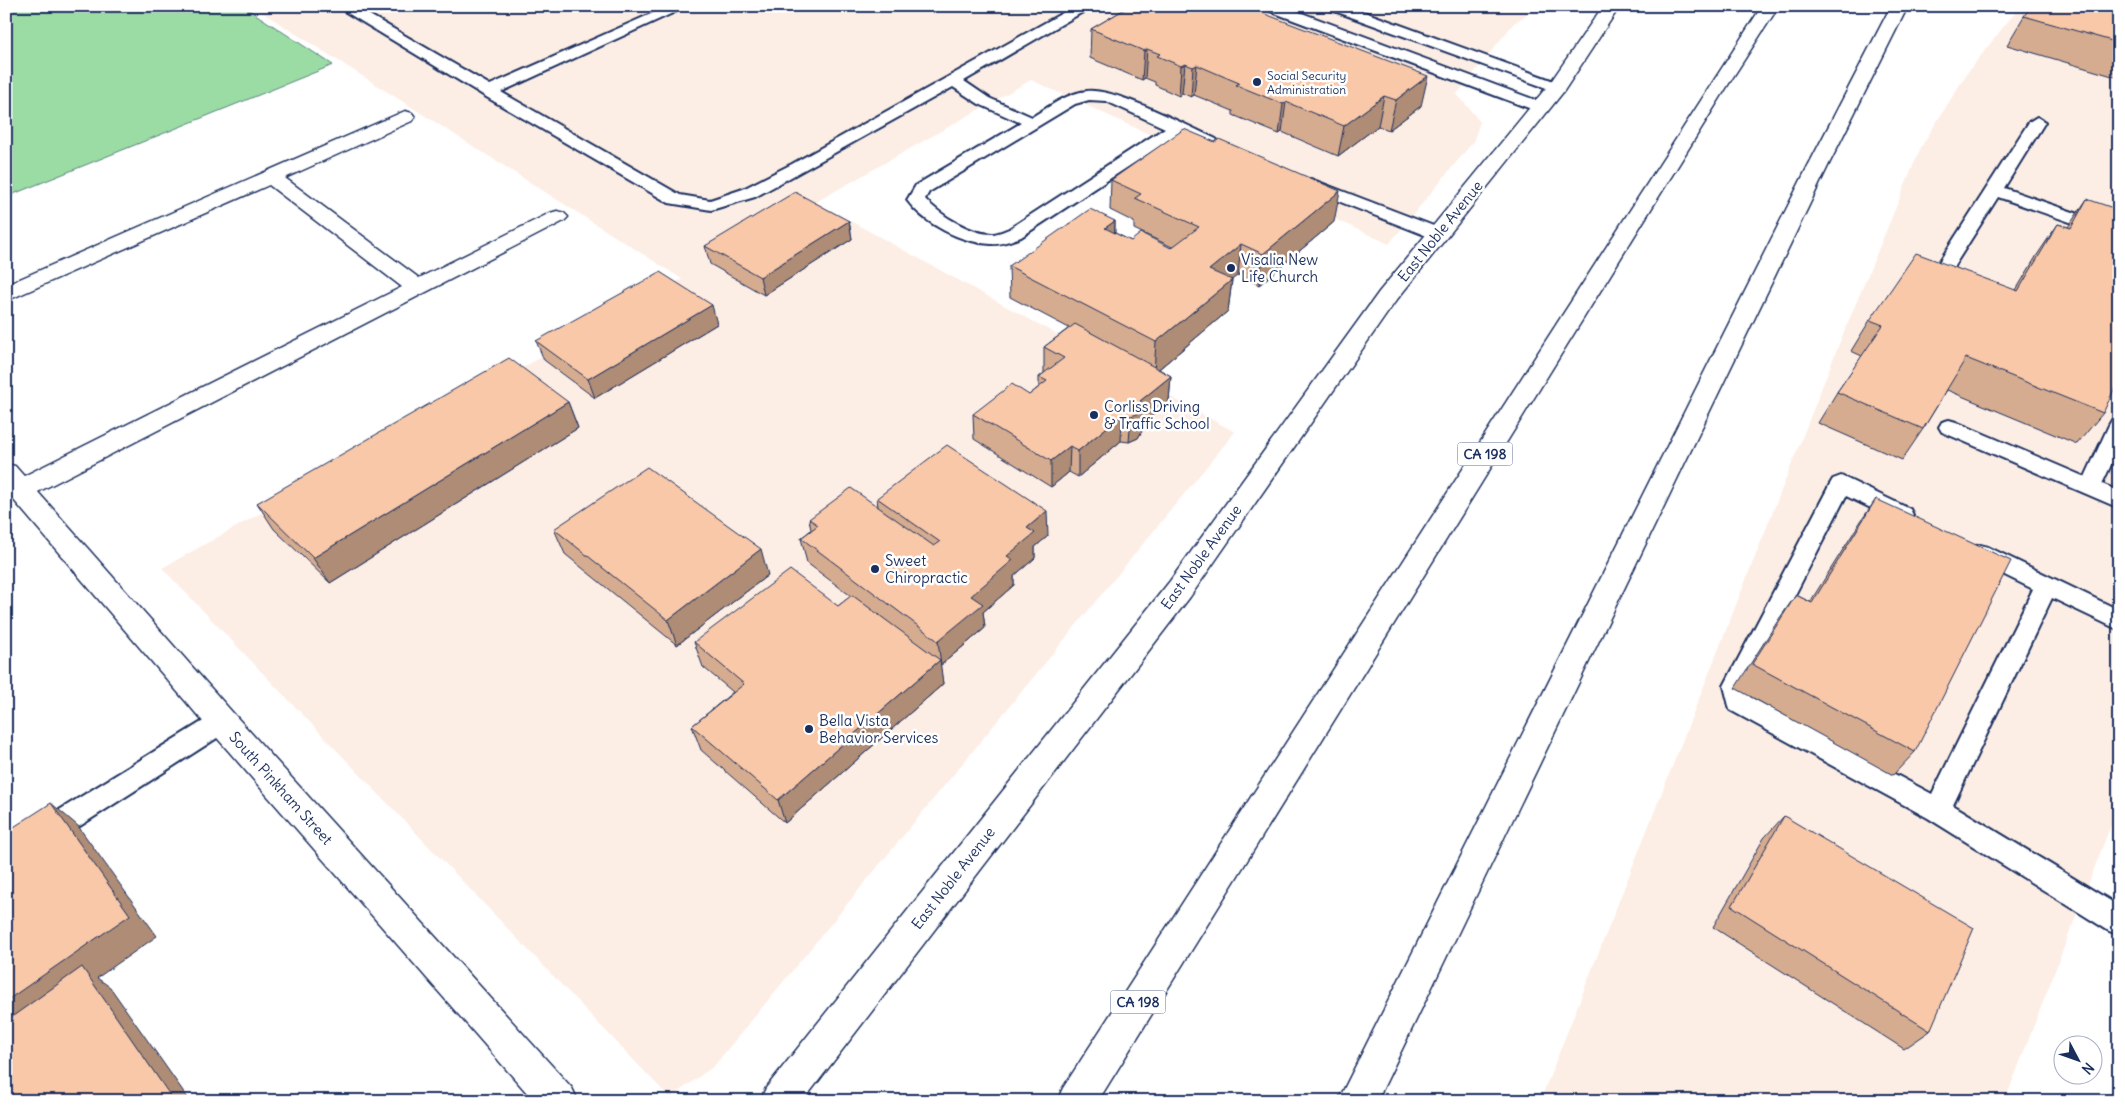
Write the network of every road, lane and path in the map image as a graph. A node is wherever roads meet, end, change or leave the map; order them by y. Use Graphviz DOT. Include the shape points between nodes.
graph roads {
  1 [pos="343,6"];
  2 [pos="681,6"];
  3 [pos="1086,6"];
  4 [pos="1269,6"];
  5 [pos="1334,6"];
  6 [pos="1612,6"];
  7 [pos="1771,6"];
  8 [pos="1915,6"];
  9 [pos="1894,17"];
  10 [pos="953,80"];
  11 [pos="1557,86"];
  12 [pos="488,92"];
  13 [pos="1540,107"];
  14 [pos="405,117"];
  15 [pos="2037,122"];
  16 [pos="1033,123"];
  17 [pos="1176,128"];
  18 [pos="1221,146"];
  19 [pos="1293,177"];
  20 [pos="272,178"];
  21 [pos="1994,190"];
  22 [pos="557,217"];
  23 [pos="1438,234"];
  24 [pos="2119,234"];
  25 [pos="1943,270"];
  26 [pos="418,288"];
  27 [pos="6,294"];
  28 [pos="2119,425"];
  29 [pos="1949,427"];
  30 [pos="14,481"];
  31 [pos="2090,488"];
  32 [pos="2119,500"];
  33 [pos="1921,524"];
  34 [pos="1957,542"];
  35 [pos="2046,586"];
  36 [pos="2119,621"];
  37 [pos="222,722"];
  38 [pos="1937,810"];
  39 [pos="6,858"];
  40 [pos="2119,922"];
  41 [pos="559,1101"];
  42 [pos="779,1101"];
  43 [pos="1076,1101"];
  44 [pos="1357,1101"];
  1 -- 12 [label="lane"];
  2 -- 12 [label="lane"];
  3 -- 10 [label="lane"];
  4 -- 13 [label="lane"];
  5 -- 11 [label="lane"];
  6 -- 11 [label="main road, East Noble Avenue"];
  7 -- 43 [label="main road, CA 198"];
  8 -- 9 [label="main road"];
  9 -- 44 [label="main road"];
  10 -- 12 [label="lane" via="798,168 749,193 711,205 675,199"];
  10 -- 16 [label="lane" via="984,101"];
  11 -- 13 [label="main road, East Noble Avenue"];
  13 -- 23 [label="main road, East Noble Avenue"];
  14 -- 20 [label="main road"];
  15 -- 21 [label="lane"];
  16 -- 17 [label="lane" via="1070,101 1088,95 1109,97"];
  16 -- 17 [label="lane" via="922,189 916,200 923,209 972,235 993,239 1015,233"];
  17 -- 18 [label="lane"];
  19 -- 23 [label="lane"];
  20 -- 26 [label="main road"];
  20 -- 27 [label="main road"];
  21 -- 24 [label="lane"];
  21 -- 25 [label="lane"];
  22 -- 26 [label="main road"];
  23 -- 42 [label="main road, East Noble Avenue" via="1387,297 1180,589"];
  26 -- 30 [label="main road"];
  28 -- 31 [label="lane"];
  29 -- 31 [label="lane"];
  30 -- 37 [label="main road, South Pinkham Street"];
  31 -- 32 [label="lane"];
  33 -- 38 [label="lane" via="1841,484 1736,688 1739,703"];
  34 -- 35 [label="lane"];
  35 -- 36 [label="lane"];
  35 -- 38 [label="lane"];
  37 -- 39 [label="lane"];
  37 -- 41 [label="main road, South Pinkham Street"];
  38 -- 40 [label="lane"];
}
